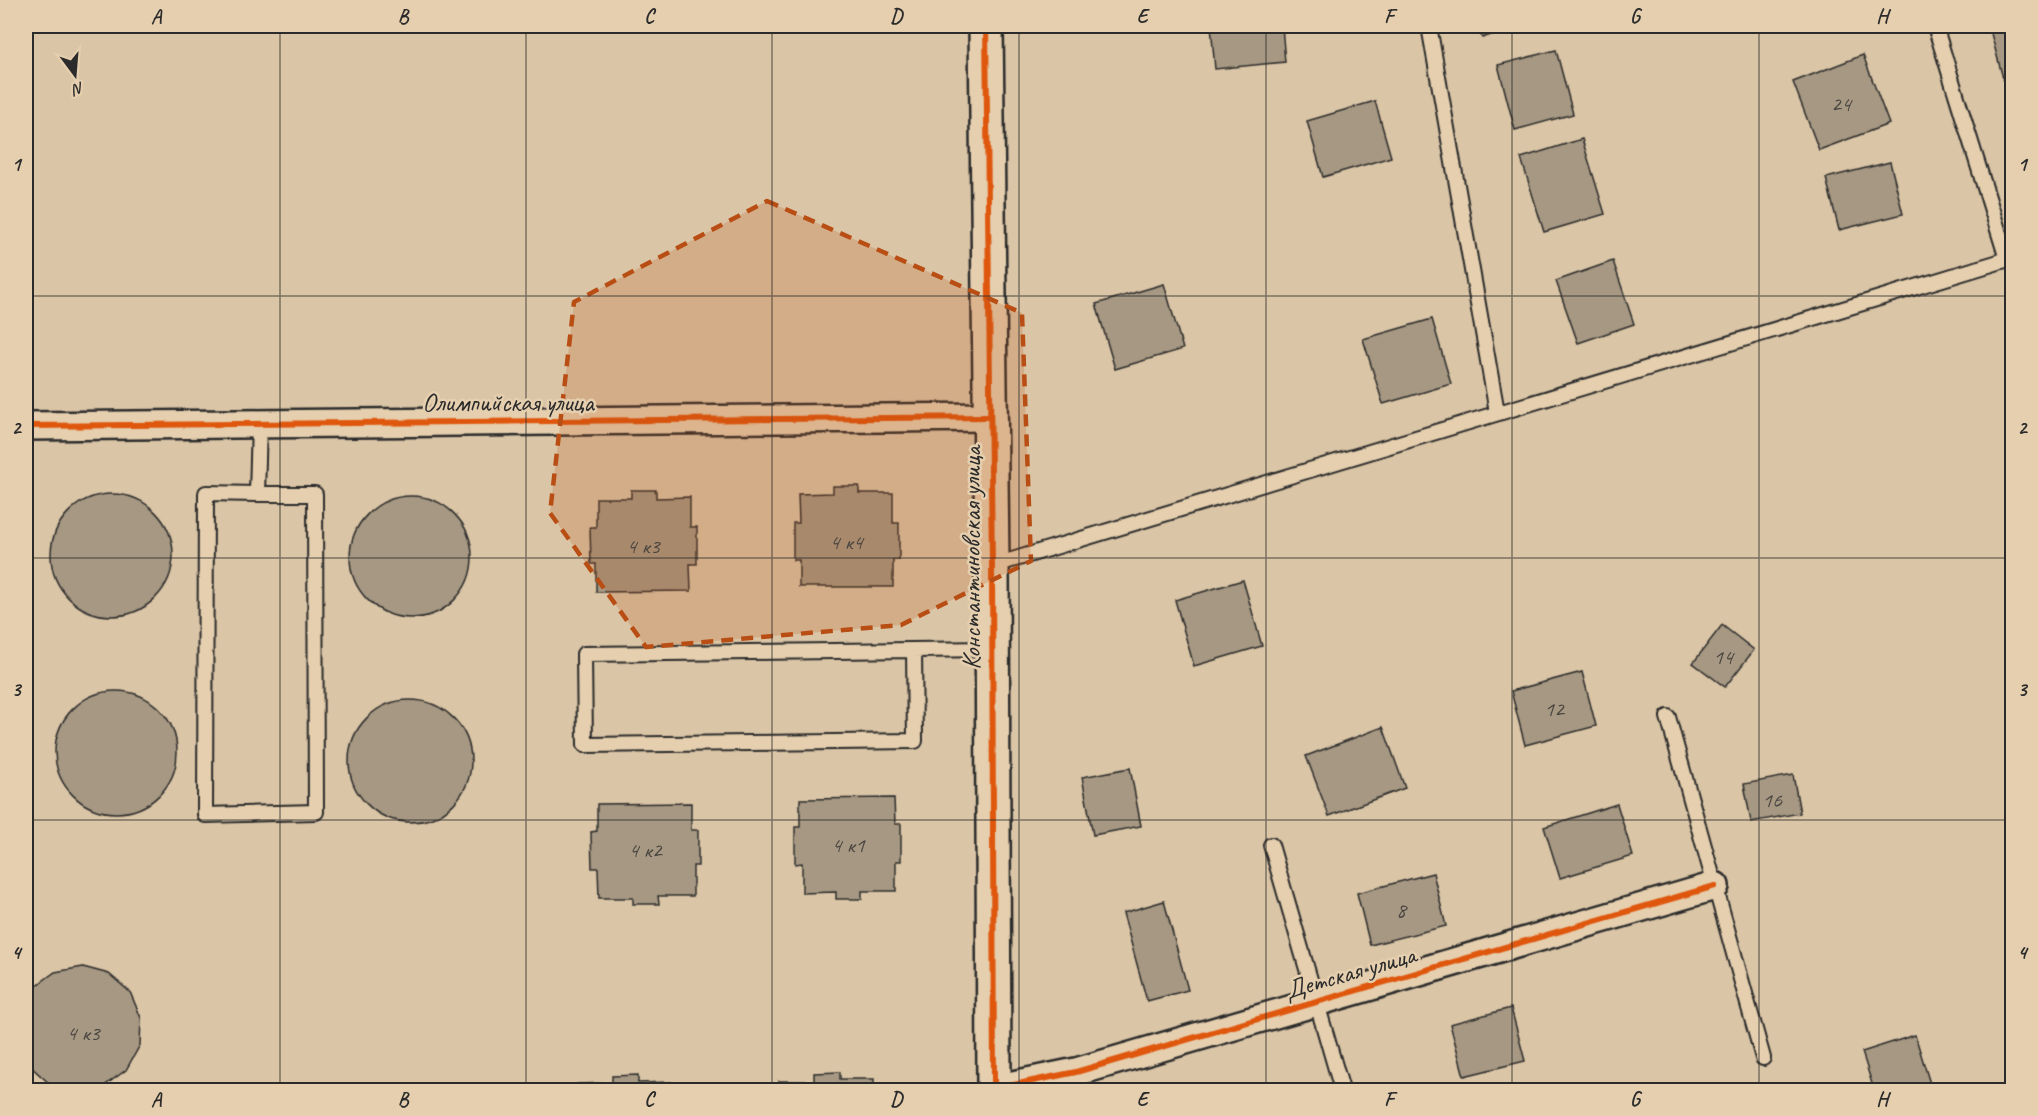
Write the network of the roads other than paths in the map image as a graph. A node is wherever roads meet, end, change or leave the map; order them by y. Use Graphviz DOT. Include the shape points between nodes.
graph roads {
  1 [pos="986,26"];
  2 [pos="1430,26"];
  3 [pos="1935,26"];
  4 [pos="2010,259"];
  5 [pos="1497,412"];
  6 [pos="990,417"];
  7 [pos="259,424"];
  8 [pos="26,426"];
  9 [pos="257,494"];
  10 [pos="992,566"];
  11 [pos="991,649"];
  12 [pos="914,650"];
  13 [pos="1668,717"];
  14 [pos="1271,845"];
  15 [pos="1715,886"];
  16 [pos="1316,1002"];
  17 [pos="1763,1058"];
  18 [pos="994,1090"];
  19 [pos="1342,1090"];
  1 -- 6 [label="street, Константиновская улица"];
  2 -- 5 [label="lane"];
  3 -- 4 [label="lane"];
  4 -- 5 [label="lane"];
  5 -- 10 [label="lane"];
  6 -- 7 [label="street, Олимпийская улица"];
  6 -- 10 [label="street, Константиновская улица"];
  7 -- 8 [label="street, Олимпийская улица"];
  7 -- 9 [label="lane"];
  9 -- 9 [label="lane" via="206,493 205,815 316,812 315,494"];
  10 -- 11 [label="street, Константиновская улица"];
  11 -- 12 [label="lane"];
  11 -- 18 [label="street, Константиновская улица"];
  12 -- 12 [label="lane" via="584,654 585,745 915,741"];
  13 -- 15 [label="lane"];
  14 -- 16 [label="lane"];
  15 -- 16 [label="street, Детская улица"];
  15 -- 17 [label="lane"];
  16 -- 18 [label="street, Детская улица" via="1076,1072"];
  16 -- 19 [label="lane"];
}
